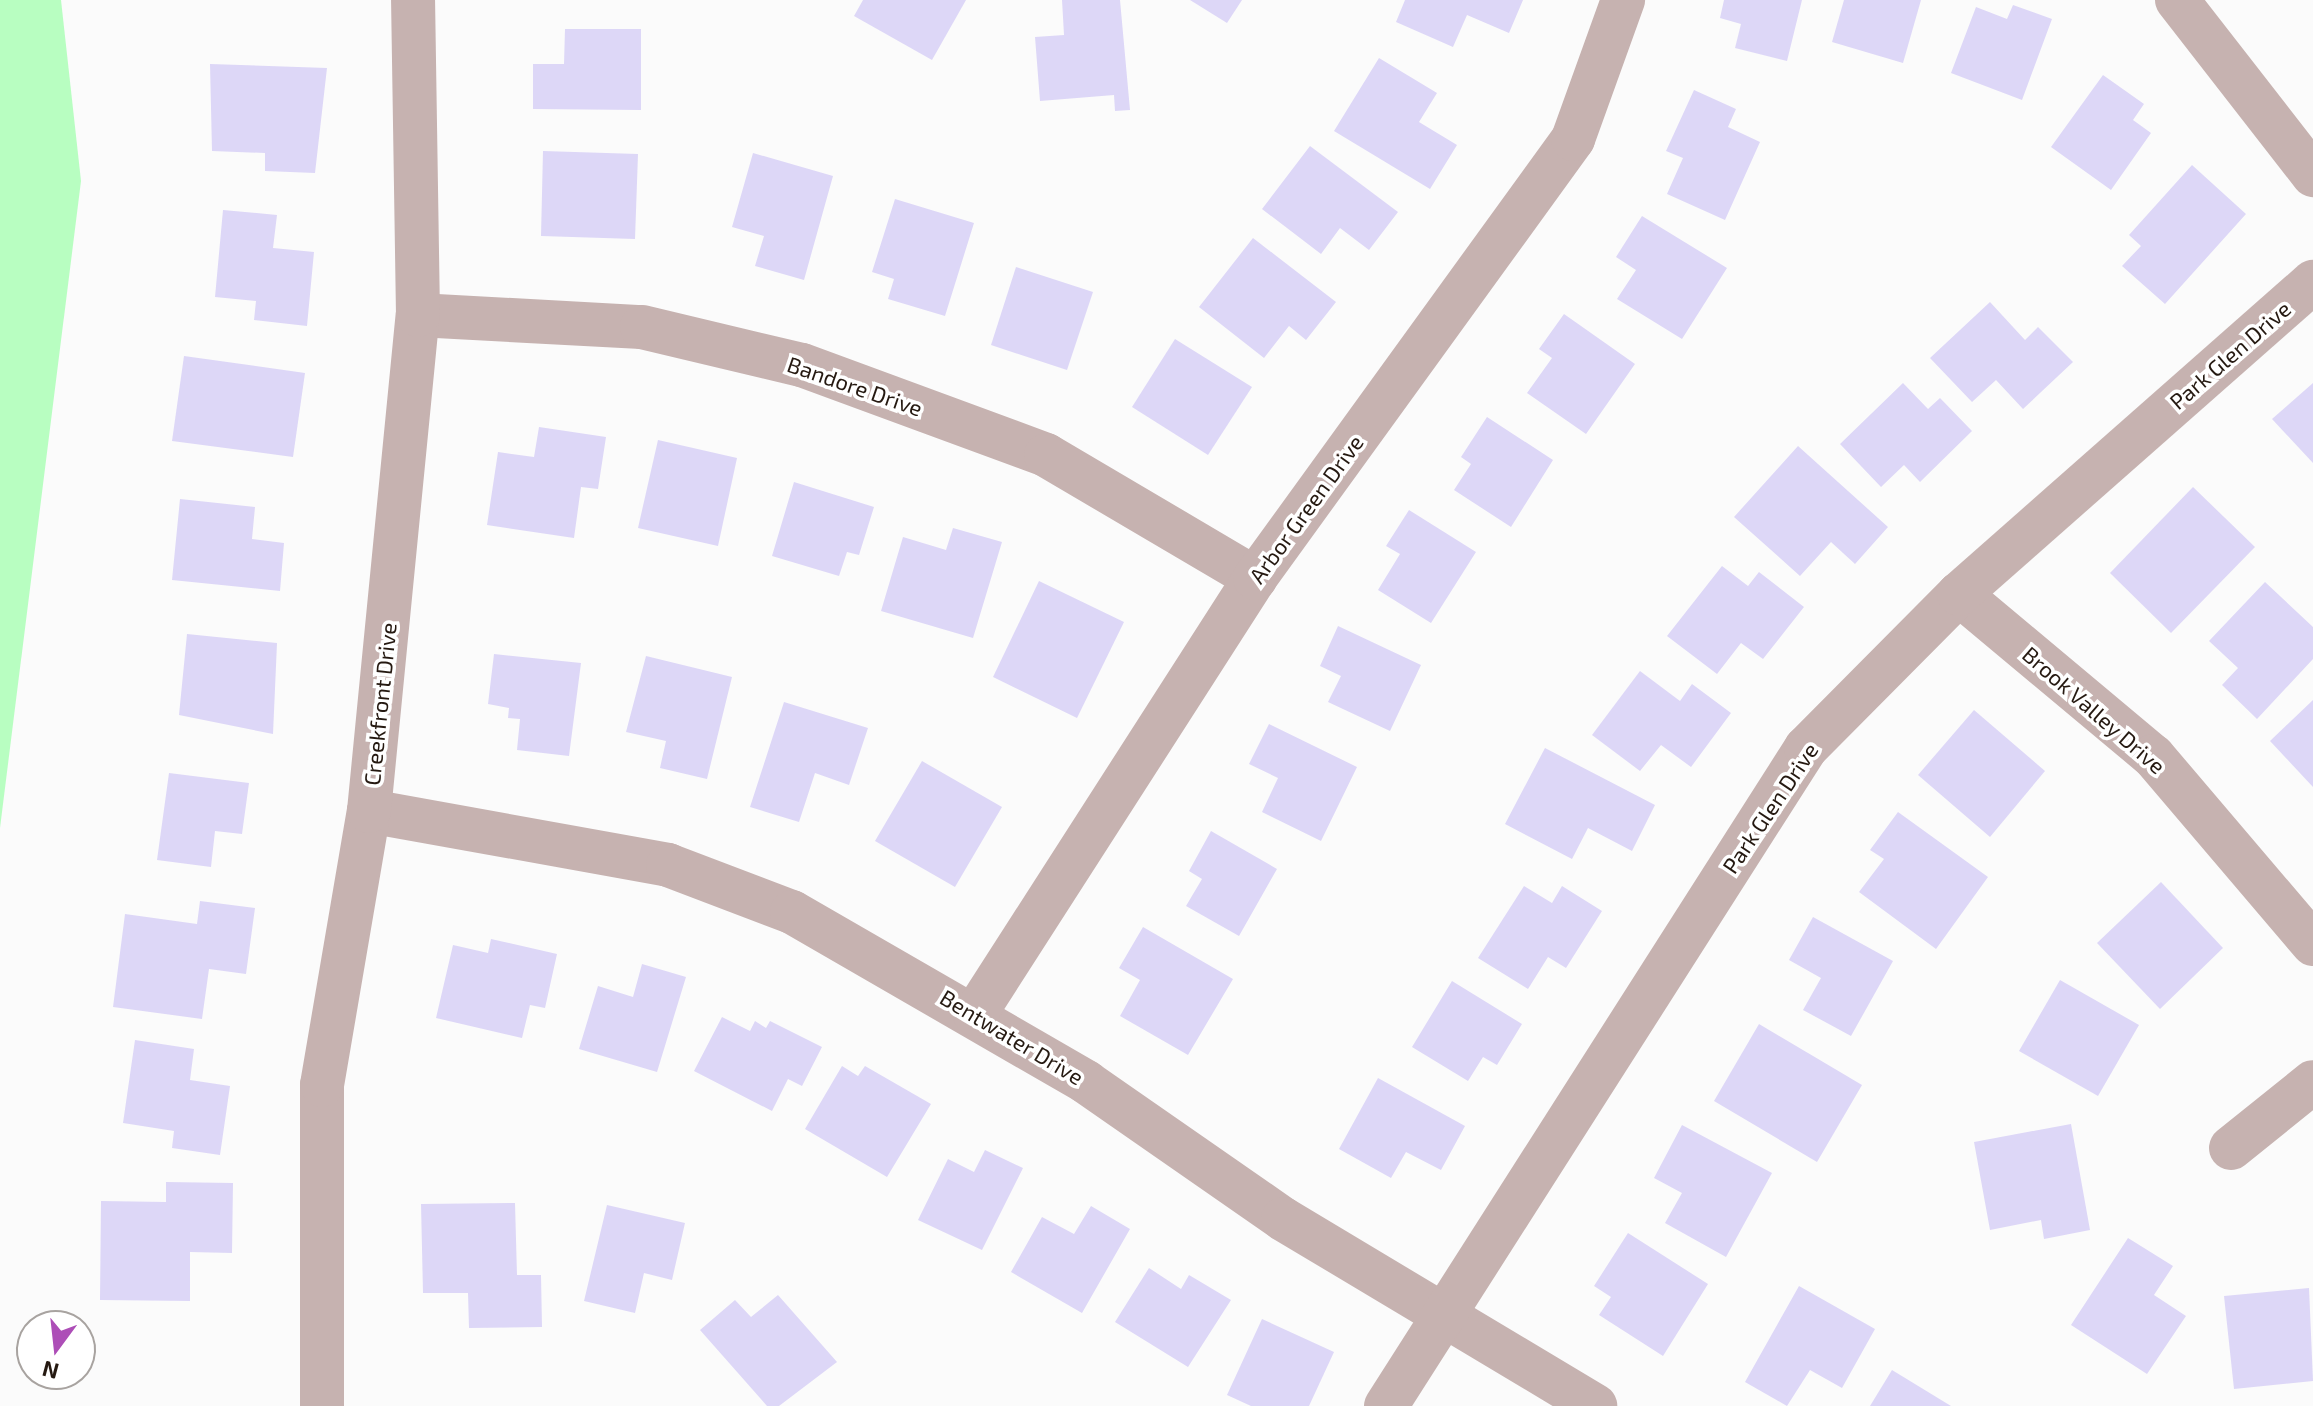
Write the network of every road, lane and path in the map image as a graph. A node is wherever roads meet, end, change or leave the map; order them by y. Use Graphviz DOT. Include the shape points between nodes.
graph roads {
  1 [pos="413,0"];
  2 [pos="1623,0"];
  3 [pos="2177,0"];
  4 [pos="2313,175"];
  5 [pos="2313,282"];
  6 [pos="418,315"];
  7 [pos="1255,578"];
  8 [pos="1959,594"];
  9 [pos="369,811"];
  10 [pos="2313,944"];
  11 [pos="975,1014"];
  12 [pos="2313,1082"];
  13 [pos="2231,1148"];
  14 [pos="1446,1315"];
  15 [pos="322,1406"];
  16 [pos="1386,1406"];
  17 [pos="1595,1406"];
  1 -- 6 [label="street, Creekfront Drive"];
  2 -- 7 [label="street, Arbor Green Drive" via="1573,139"];
  3 -- 4 [label="street"];
  5 -- 8 [label="street, Park Glen Drive"];
  6 -- 7 [label="street, Bandore Drive" via="642,327 802,365 1046,455"];
  6 -- 9 [label="street, Creekfront Drive"];
  7 -- 11 [label="street, Arbor Green Drive"];
  8 -- 10 [label="street, Brook Valley Drive" via="2153,756"];
  8 -- 14 [label="street, Park Glen Drive" via="1806,748"];
  9 -- 11 [label="street, Bentwater Drive" via="668,865 792,912"];
  9 -- 15 [label="street, Creekfront Drive" via="322,1085"];
  11 -- 14 [label="street, Bentwater Drive" via="1283,1219"];
  12 -- 13 [label="street"];
  14 -- 16 [label="street, Park Glen Drive"];
  14 -- 17 [label="street, Bentwater Drive"];
}
